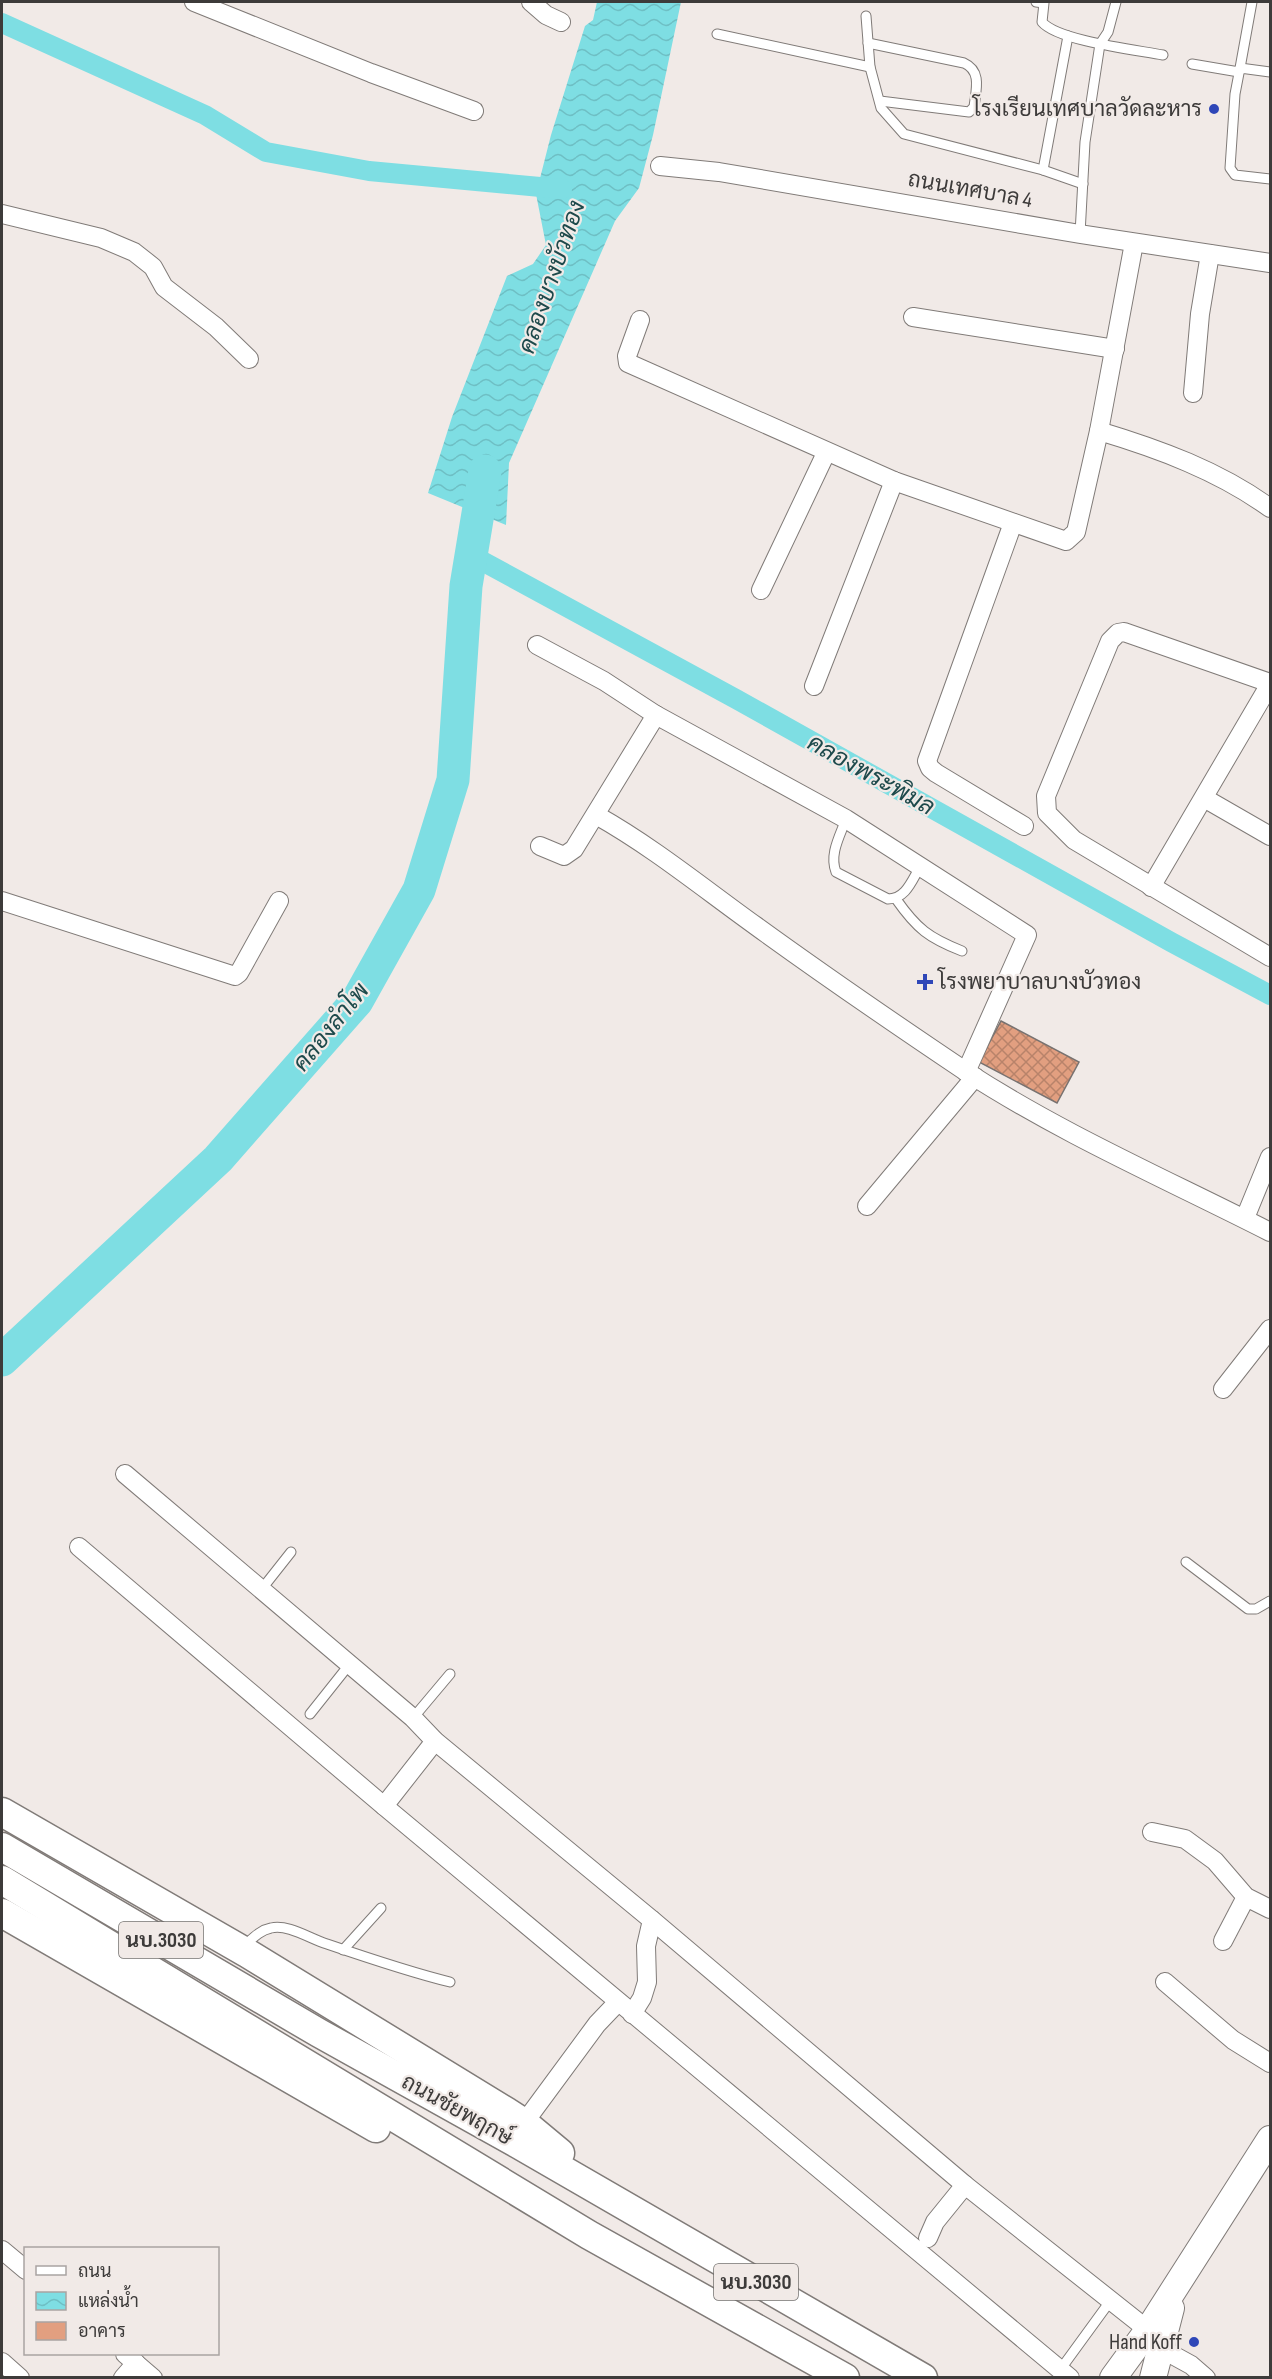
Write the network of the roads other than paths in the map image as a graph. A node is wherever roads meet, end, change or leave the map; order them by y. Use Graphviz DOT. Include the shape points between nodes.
graph roads {
  1 [pos="194,2"];
  2 [pos="531,2"];
  3 [pos="1042,2"];
  4 [pos="1116,2"];
  5 [pos="1252,2"];
  6 [pos="866,16"];
  7 [pos="561,22"];
  8 [pos="717,34"];
  9 [pos="1068,36"];
  10 [pos="868,43"];
  11 [pos="1100,44"];
  12 [pos="1163,55"];
  13 [pos="1192,64"];
  14 [pos="870,68"];
  15 [pos="1239,70"];
  16 [pos="1270,72"];
  17 [pos="880,101"];
  18 [pos="474,111"];
  19 [pos="660,166"];
  20 [pos="1043,170"];
  21 [pos="1270,179"];
  22 [pos="1083,184"];
  23 [pos="2,214"];
  24 [pos="1080,234"];
  25 [pos="1134,243"];
  26 [pos="1210,254"];
  27 [pos="1270,263"];
  28 [pos="913,317"];
  29 [pos="640,320"];
  30 [pos="1115,349"];
  31 [pos="249,359"];
  32 [pos="1192,393"];
  33 [pos="1100,431"];
  34 [pos="826,453"];
  35 [pos="894,481"];
  36 [pos="1270,508"];
  37 [pos="1013,523"];
  38 [pos="761,590"];
  39 [pos="537,645"];
  40 [pos="1270,683"];
  41 [pos="814,686"];
  42 [pos="656,715"];
  43 [pos="1204,798"];
  44 [pos="596,815"];
  45 [pos="846,819"];
  46 [pos="1024,826"];
  47 [pos="1270,836"];
  48 [pos="540,846"];
  49 [pos="920,867"];
  50 [pos="1151,887"];
  51 [pos="896,899"];
  52 [pos="2,901"];
  53 [pos="279,901"];
  54 [pos="962,951"];
  55 [pos="1270,957"];
  56 [pos="971,1074"];
  57 [pos="1270,1157"];
  58 [pos="867,1206"];
  59 [pos="1245,1218"];
  60 [pos="1270,1232"];
  61 [pos="1270,1329"];
  62 [pos="1223,1389"];
  63 [pos="125,1474"];
  64 [pos="79,1547"];
  65 [pos="291,1552"];
  66 [pos="1186,1562"];
  67 [pos="261,1590"];
  68 [pos="1270,1600"];
  69 [pos="350,1665"];
  70 [pos="450,1674"];
  71 [pos="310,1714"];
  72 [pos="413,1718"];
  73 [pos="435,1741"];
  74 [pos="384,1806"];
  75 [pos="2,1812"];
  76 [pos="1152,1832"];
  77 [pos="2,1847"];
  78 [pos="2,1880"];
  79 [pos="1246,1897"];
  80 [pos="381,1908"];
  81 [pos="1270,1909"];
  82 [pos="2,1913"];
  83 [pos="652,1920"];
  84 [pos="1223,1941"];
  85 [pos="241,1950"];
  86 [pos="343,1950"];
  87 [pos="450,1982"];
  88 [pos="1165,1982"];
  89 [pos="625,2008"];
  90 [pos="1270,2063"];
  91 [pos="524,2123"];
  92 [pos="1270,2139"];
  93 [pos="965,2185"];
  94 [pos="598,2192"];
  95 [pos="589,2235"];
  96 [pos="928,2238"];
  97 [pos="2,2250"];
  98 [pos="24,2268"];
  99 [pos="1111,2300"];
  100 [pos="1154,2339"];
  101 [pos="130,2358"];
  102 [pos="2,2362"];
  103 [pos="1189,2371"];
  104 [pos="1065,2374"];
  105 [pos="919,2375"];
  106 [pos="20,2378"];
  107 [pos="123,2378"];
  108 [pos="153,2378"];
  109 [pos="845,2378"];
  110 [pos="1113,2378"];
  111 [pos="1153,2378"];
  112 [pos="1206,2378"];
  1 -- 18 [label="street"];
  2 -- 7 [label="street"];
  3 -- 9 [label="lane" via="1042,22"];
  4 -- 11 [label="lane" via="1108,32"];
  5 -- 15 [label="lane"];
  6 -- 10 [label="lane"];
  8 -- 14 [label="lane"];
  9 -- 11 [label="lane"];
  9 -- 20 [label="lane"];
  10 -- 14 [label="lane"];
  10 -- 17 [label="lane" via="964,63 976,73 974,107 969,112"];
  11 -- 12 [label="lane"];
  11 -- 22 [label="lane" via="1085,142"];
  13 -- 15 [label="lane"];
  14 -- 17 [label="lane"];
  15 -- 16 [label="lane"];
  15 -- 21 [label="lane" via="1230,168 1235,175"];
  17 -- 20 [label="lane" via="890,121 904,134"];
  19 -- 24 [label="street, ถนนเทศบาล 4" via="731,174"];
  20 -- 22 [label="lane"];
  22 -- 24 [label="lane"];
  23 -- 31 [label="street" via="101,238 134,252 153,267 164,287 216,327"];
  24 -- 25 [label="street, ถนนเทศบาล 4"];
  25 -- 26 [label="street, ถนนเทศบาล 4"];
  25 -- 30 [label="street"];
  26 -- 27 [label="street, ถนนเทศบาล 4"];
  26 -- 32 [label="street"];
  28 -- 30 [label="street"];
  29 -- 34 [label="street" via="628,363"];
  30 -- 33 [label="street"];
  33 -- 36 [label="street" via="1222,477"];
  33 -- 37 [label="street" via="1074,536 1063,541"];
  34 -- 35 [label="street"];
  34 -- 38 [label="street"];
  35 -- 37 [label="street"];
  35 -- 41 [label="street"];
  37 -- 46 [label="street" via="927,761 936,773"];
  39 -- 42 [label="street"];
  40 -- 43 [label="street"];
  40 -- 50 [label="street" via="1124,632 1110,641 1045,806 1047,813 1074,840"];
  42 -- 44 [label="street"];
  42 -- 45 [label="street"];
  43 -- 47 [label="street"];
  43 -- 50 [label="street"];
  44 -- 48 [label="street" via="568,854 564,856"];
  44 -- 56 [label="street"];
  45 -- 49 [label="street"];
  45 -- 51 [label="lane" via="834,852 836,872 888,899"];
  49 -- 51 [label="lane"];
  49 -- 56 [label="street" via="1027,935"];
  50 -- 55 [label="street"];
  51 -- 54 [label="lane" via="912,922 939,942"];
  52 -- 53 [label="street" via="235,976"];
  56 -- 58 [label="street"];
  56 -- 59 [label="street" via="1061,1128"];
  57 -- 59 [label="street"];
  59 -- 60 [label="street"];
  61 -- 62 [label="street"];
  63 -- 67 [label="street"];
  64 -- 74 [label="street"];
  65 -- 67 [label="lane"];
  66 -- 68 [label="lane" via="1248,1609 1256,1609"];
  67 -- 69 [label="street"];
  69 -- 71 [label="lane"];
  69 -- 72 [label="street"];
  70 -- 72 [label="lane"];
  72 -- 73 [label="street"];
  73 -- 74 [label="street"];
  73 -- 83 [label="street"];
  74 -- 89 [label="street"];
  75 -- 85 [label="main road"];
  76 -- 79 [label="street" via="1185,1839 1215,1861"];
  77 -- 94 [label="main road, ถนนชัยพฤกษ์ / นบ.3030"];
  78 -- 95 [label="main road, ถนนชัยพฤกษ์ / นบ.3030"];
  79 -- 81 [label="street"];
  79 -- 84 [label="street"];
  80 -- 86 [label="lane"];
  82 -- 95 [label="main road" via="500,2200 537,2218"];
  83 -- 89 [label="street" via="646,1946 647,1982 642,1998"];
  83 -- 93 [label="street"];
  85 -- 86 [label="lane" via="257,1934 271,1928 292,1930"];
  85 -- 91 [label="main road"];
  86 -- 87 [label="lane"];
  88 -- 90 [label="street" via="1233,2040"];
  89 -- 91 [label="street" via="597,2024"];
  89 -- 104 [label="street"];
  91 -- 94 [label="main road"];
  92 -- 100 [label="main road" via="1178,2281"];
  93 -- 96 [label="street" via="935,2222"];
  93 -- 99 [label="street"];
  94 -- 105 [label="main road, ถนนชัยพฤกษ์ / นบ.3030"];
  95 -- 109 [label="main road, ถนนชัยพฤกษ์ / นบ.3030"];
  97 -- 98 [label="street"];
  99 -- 100 [label="street"];
  99 -- 104 [label="lane"];
  100 -- 103 [label="street"];
  100 -- 110 [label="main road"];
  100 -- 111 [label="main road"];
  101 -- 107 [label="street"];
  101 -- 108 [label="street"];
  102 -- 106 [label="street"];
  103 -- 112 [label="street"];
}
